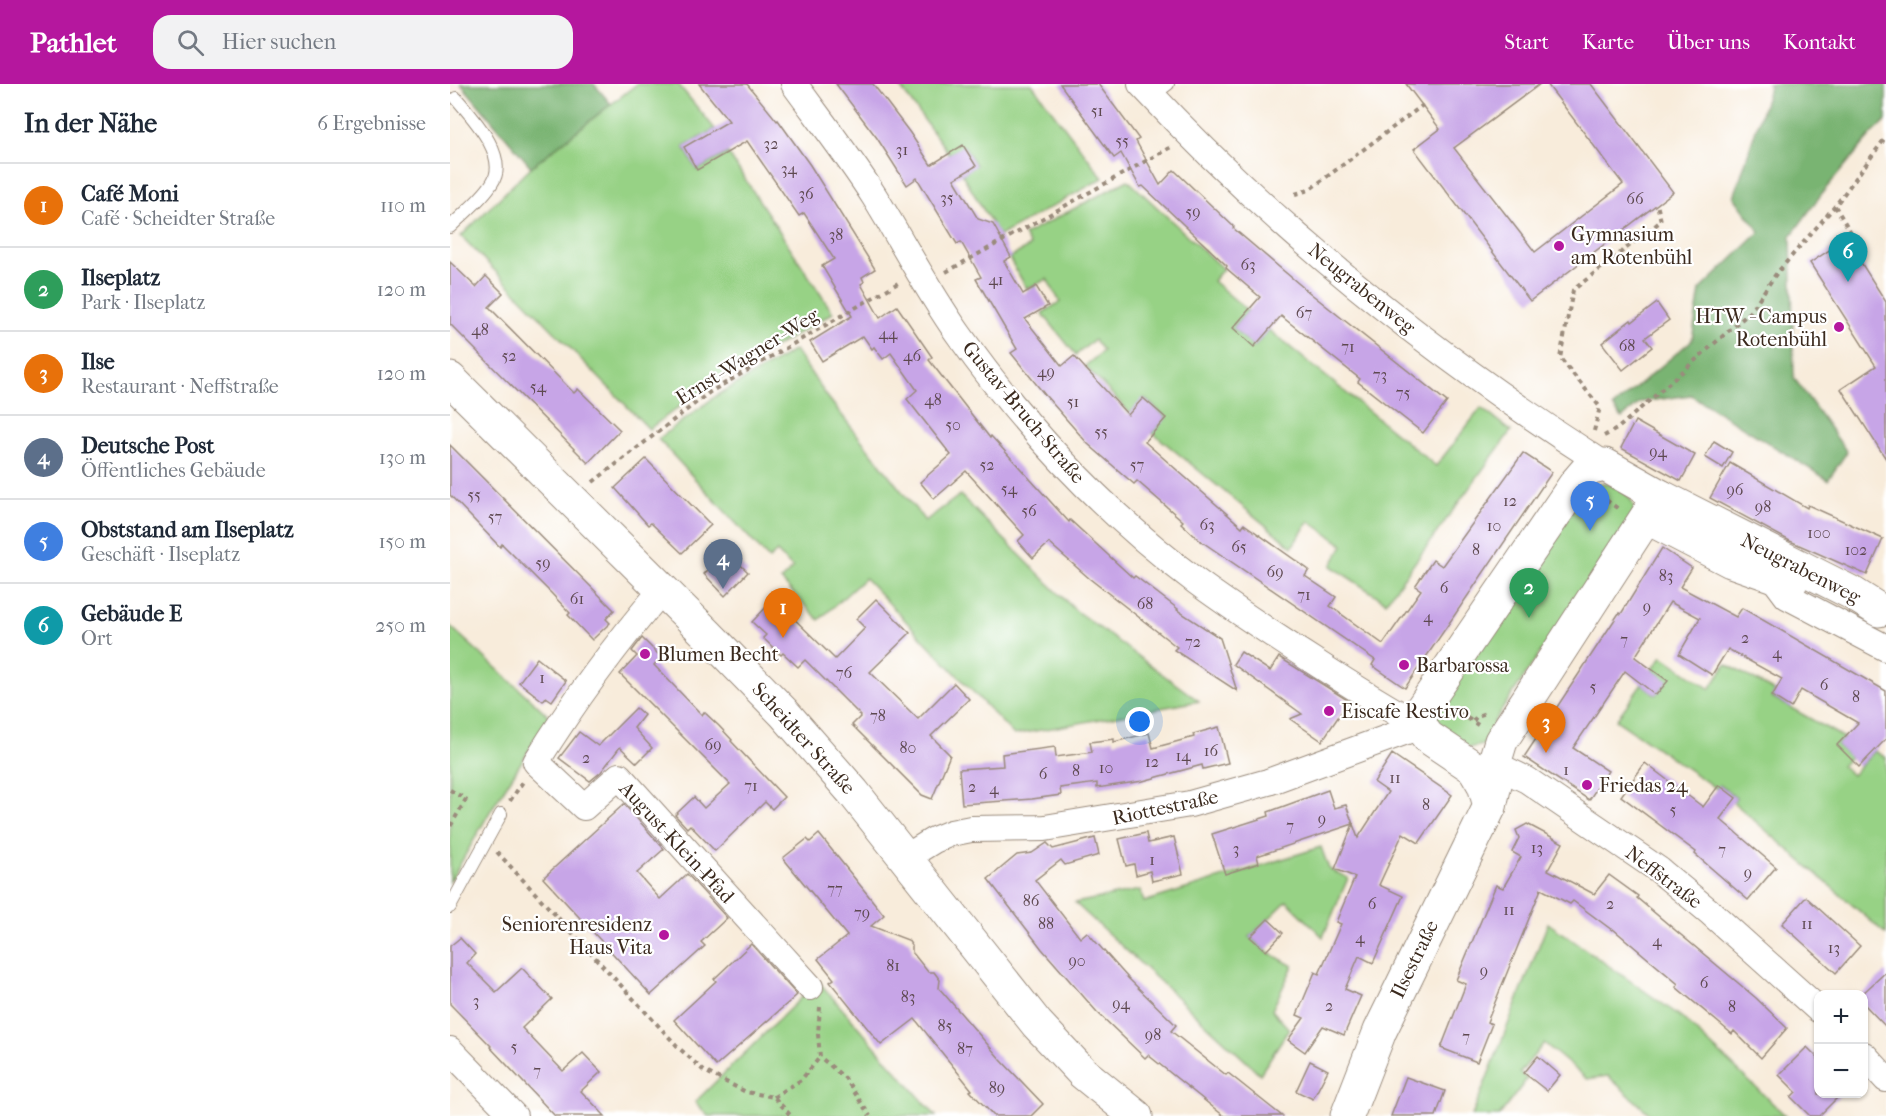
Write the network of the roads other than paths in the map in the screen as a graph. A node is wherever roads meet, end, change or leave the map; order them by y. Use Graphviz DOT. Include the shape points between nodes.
graph roads {
  1 [pos="794,84"];
  2 [pos="1154,88"];
  3 [pos="456,98"];
  4 [pos="450,227"];
  5 [pos="450,379"];
  6 [pos="1601,458"];
  7 [pos="1644,509"];
  8 [pos="1772,576"];
  9 [pos="662,590"];
  10 [pos="1882,611"];
  11 [pos="1885,647"];
  12 [pos="1420,726"];
  13 [pos="1484,766"];
  14 [pos="501,814"];
  15 [pos="905,858"];
  16 [pos="450,907"];
  17 [pos="810,987"];
  18 [pos="1814,1006"];
  19 [pos="450,1050"];
  20 [pos="1868,1060"];
  21 [pos="1886,1079"];
  22 [pos="514,1116"];
  23 [pos="1136,1116"];
  24 [pos="1347,1116"];
  1 -- 12 [label="street, Gustav-Bruch-Straße" via="873,194 958,333 1048,446 1095,494 1197,582 1276,637"];
  2 -- 6 [label="street, Neugrabenweg" via="1191,136 1274,215 1390,313 1483,383"];
  3 -- 4 [label="lane" via="487,138 497,163 494,182"];
  5 -- 9 [label="main road, Scheidter Straße"];
  6 -- 7 [label="main road"];
  6 -- 12 [label="main road" via="1578,480 1431,693 1421,710"];
  7 -- 8 [label="main road, Neugrabenweg" via="1731,561"];
  7 -- 10 [label="main road, Neugrabenweg" via="1852,593"];
  7 -- 13 [label="main road, Ilsestraße"];
  8 -- 10 [label="main road, Neugrabenweg"];
  8 -- 11 [label="street" via="1787,596"];
  9 -- 15 [label="main road, Scheidter Straße" via="809,740"];
  9 -- 17 [label="street, August-Klein-Pfad" via="564,716 536,762 584,807 619,776"];
  10 -- 11 [label="street" via="1877,627"];
  12 -- 13 [label="main road" via="1428,737"];
  12 -- 15 [label="street, Riottestraße" via="1268,782 1190,804 1045,828 971,829 951,833"];
  13 -- 18 [label="street, Neffstraße" via="1527,780 1659,870"];
  13 -- 24 [label="main road, Ilsestraße" via="1495,784 1490,806 1380,1031"];
  14 -- 16 [label="lane"];
  15 -- 23 [label="main road, Scheidter Straße" via="1037,1024 1083,1072"];
  19 -- 22 [label="street"];
  20 -- 21 [label="street"];
}
